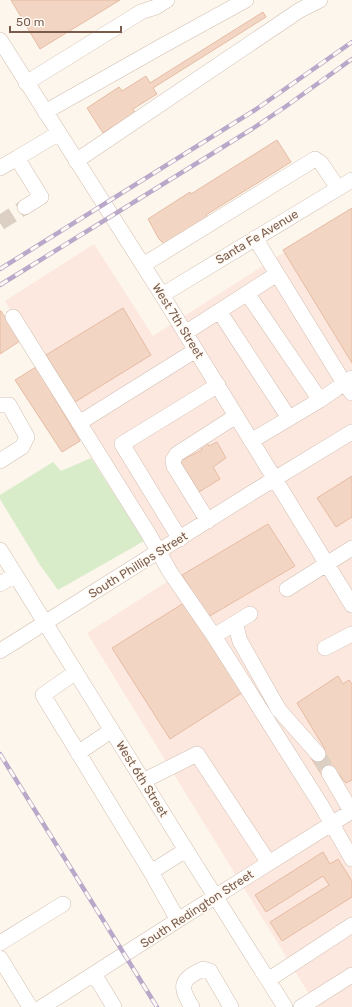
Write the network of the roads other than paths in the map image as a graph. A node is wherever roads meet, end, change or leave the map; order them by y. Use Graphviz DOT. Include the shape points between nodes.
graph roads {
  1 [pos="168,0"];
  2 [pos="246,0"];
  3 [pos="320,0"];
  4 [pos="295,5"];
  5 [pos="138,6"];
  6 [pos="0,40"];
  7 [pos="26,83"];
  8 [pos="45,112"];
  9 [pos="59,133"];
  10 [pos="17,158"];
  11 [pos="76,161"];
  12 [pos="0,168"];
  13 [pos="352,180"];
  14 [pos="338,188"];
  15 [pos="25,207"];
  16 [pos="255,238"];
  17 [pos="143,265"];
  18 [pos="277,274"];
  19 [pos="247,293"];
  20 [pos="162,295"];
  21 [pos="219,311"];
  22 [pos="13,317"];
  23 [pos="186,333"];
  24 [pos="196,350"];
  25 [pos="349,384"];
  26 [pos="218,385"];
  27 [pos="320,400"];
  28 [pos="0,405"];
  29 [pos="236,416"];
  30 [pos="289,418"];
  31 [pos="79,423"];
  32 [pos="352,432"];
  33 [pos="251,441"];
  34 [pos="122,444"];
  35 [pos="101,458"];
  36 [pos="0,461"];
  37 [pos="275,479"];
  38 [pos="208,521"];
  39 [pos="180,538"];
  40 [pos="352,548"];
  41 [pos="0,550"];
  42 [pos="160,552"];
  43 [pos="327,564"];
  44 [pos="16,575"];
  45 [pos="0,584"];
  46 [pos="287,590"];
  47 [pos="352,605"];
  48 [pos="250,614"];
  49 [pos="45,623"];
  50 [pos="235,623"];
  51 [pos="352,634"];
  52 [pos="214,636"];
  53 [pos="325,648"];
  54 [pos="0,651"];
  55 [pos="76,672"];
  56 [pos="112,730"];
  57 [pos="78,753"];
  58 [pos="318,754"];
  59 [pos="329,773"];
  60 [pos="143,781"];
  61 [pos="352,811"];
  62 [pos="331,823"];
  63 [pos="186,850"];
  64 [pos="352,859"];
  65 [pos="269,863"];
  66 [pos="151,872"];
  67 [pos="215,896"];
  68 [pos="63,904"];
  69 [pos="178,920"];
  70 [pos="352,925"];
  71 [pos="0,943"];
  72 [pos="0,958"];
  73 [pos="94,974"];
  74 [pos="352,975"];
  75 [pos="268,980"];
  76 [pos="108,1005"];
  77 [pos="30,1007"];
  78 [pos="42,1007"];
  79 [pos="192,1007"];
  80 [pos="231,1007"];
  81 [pos="285,1007"];
  82 [pos="301,1007"];
  1 -- 5 [label="street" via="156,7"];
  2 -- 8 [label="street"];
  3 -- 4 [label="street"];
  4 -- 11 [label="street"];
  5 -- 7 [label="street"];
  6 -- 7 [label="street, West 7th Street"];
  7 -- 8 [label="street, West 7th Street"];
  8 -- 9 [label="street, West 7th Street"];
  9 -- 10 [label="street"];
  9 -- 11 [label="street, West 7th Street"];
  10 -- 12 [label="street"];
  10 -- 15 [label="street" via="41,197"];
  11 -- 17 [label="street, West 7th Street"];
  13 -- 14 [label="street, Santa Fe Avenue"];
  14 -- 16 [label="street, Santa Fe Avenue"];
  14 -- 17 [label="street" via="321,163 315,159"];
  16 -- 18 [label="street"];
  16 -- 20 [label="street, Santa Fe Avenue"];
  17 -- 20 [label="street, West 7th Street"];
  18 -- 19 [label="street"];
  18 -- 25 [label="street"];
  19 -- 21 [label="street"];
  19 -- 27 [label="street"];
  20 -- 23 [label="street, West 7th Street"];
  21 -- 23 [label="street"];
  21 -- 30 [label="street"];
  22 -- 31 [label="street"];
  23 -- 24 [label="street, West 7th Street"];
  24 -- 26 [label="street, West 7th Street"];
  24 -- 31 [label="street"];
  25 -- 27 [label="street"];
  26 -- 29 [label="street, West 7th Street"];
  26 -- 34 [label="street"];
  27 -- 30 [label="street"];
  28 -- 36 [label="street" via="9,405 27,437 22,448"];
  29 -- 33 [label="street, West 7th Street"];
  29 -- 38 [label="street" via="177,454 173,460 174,466"];
  30 -- 33 [label="street"];
  31 -- 35 [label="street"];
  32 -- 37 [label="street, South Phillips Street"];
  33 -- 37 [label="street, West 7th Street"];
  34 -- 35 [label="street"];
  34 -- 39 [label="street"];
  35 -- 42 [label="street"];
  37 -- 38 [label="street, South Phillips Street"];
  37 -- 43 [label="street, West 7th Street"];
  38 -- 39 [label="street, South Phillips Street"];
  39 -- 42 [label="street, South Phillips Street"];
  40 -- 43 [label="street"];
  41 -- 44 [label="street, West 6th Street"];
  42 -- 49 [label="street, South Phillips Street"];
  42 -- 52 [label="street" via="170,572"];
  43 -- 46 [label="street"];
  43 -- 47 [label="street, West 7th Street"];
  44 -- 45 [label="street"];
  44 -- 49 [label="street, West 6th Street"];
  48 -- 50 [label="street"];
  49 -- 54 [label="street, South Phillips Street"];
  49 -- 55 [label="street, West 6th Street"];
  50 -- 52 [label="street"];
  50 -- 58 [label="street" via="240,641 279,710"];
  51 -- 53 [label="street"];
  52 -- 62 [label="street"];
  55 -- 56 [label="street, West 6th Street"];
  55 -- 57 [label="street" via="43,696"];
  56 -- 57 [label="street"];
  56 -- 60 [label="street, West 6th Street"];
  57 -- 66 [label="street"];
  59 -- 61 [label="street"];
  60 -- 63 [label="street, West 6th Street"];
  60 -- 65 [label="street" via="197,754"];
  61 -- 62 [label="street, South Redington Street"];
  62 -- 64 [label="street"];
  62 -- 65 [label="street, South Redington Street"];
  63 -- 66 [label="street"];
  63 -- 67 [label="street, West 6th Street"];
  65 -- 67 [label="street, South Redington Street"];
  66 -- 69 [label="street"];
  67 -- 69 [label="street, South Redington Street"];
  67 -- 75 [label="street, West 6th Street"];
  68 -- 71 [label="street"];
  69 -- 73 [label="street, South Redington Street"];
  70 -- 75 [label="street"];
  72 -- 77 [label="street"];
  73 -- 76 [label="street"];
  73 -- 78 [label="street, South Redington Street"];
  74 -- 82 [label="street"];
  75 -- 81 [label="street, West 6th Street"];
  79 -- 80 [label="street" via="184,994 184,982 190,975 203,969 210,971"];
}
